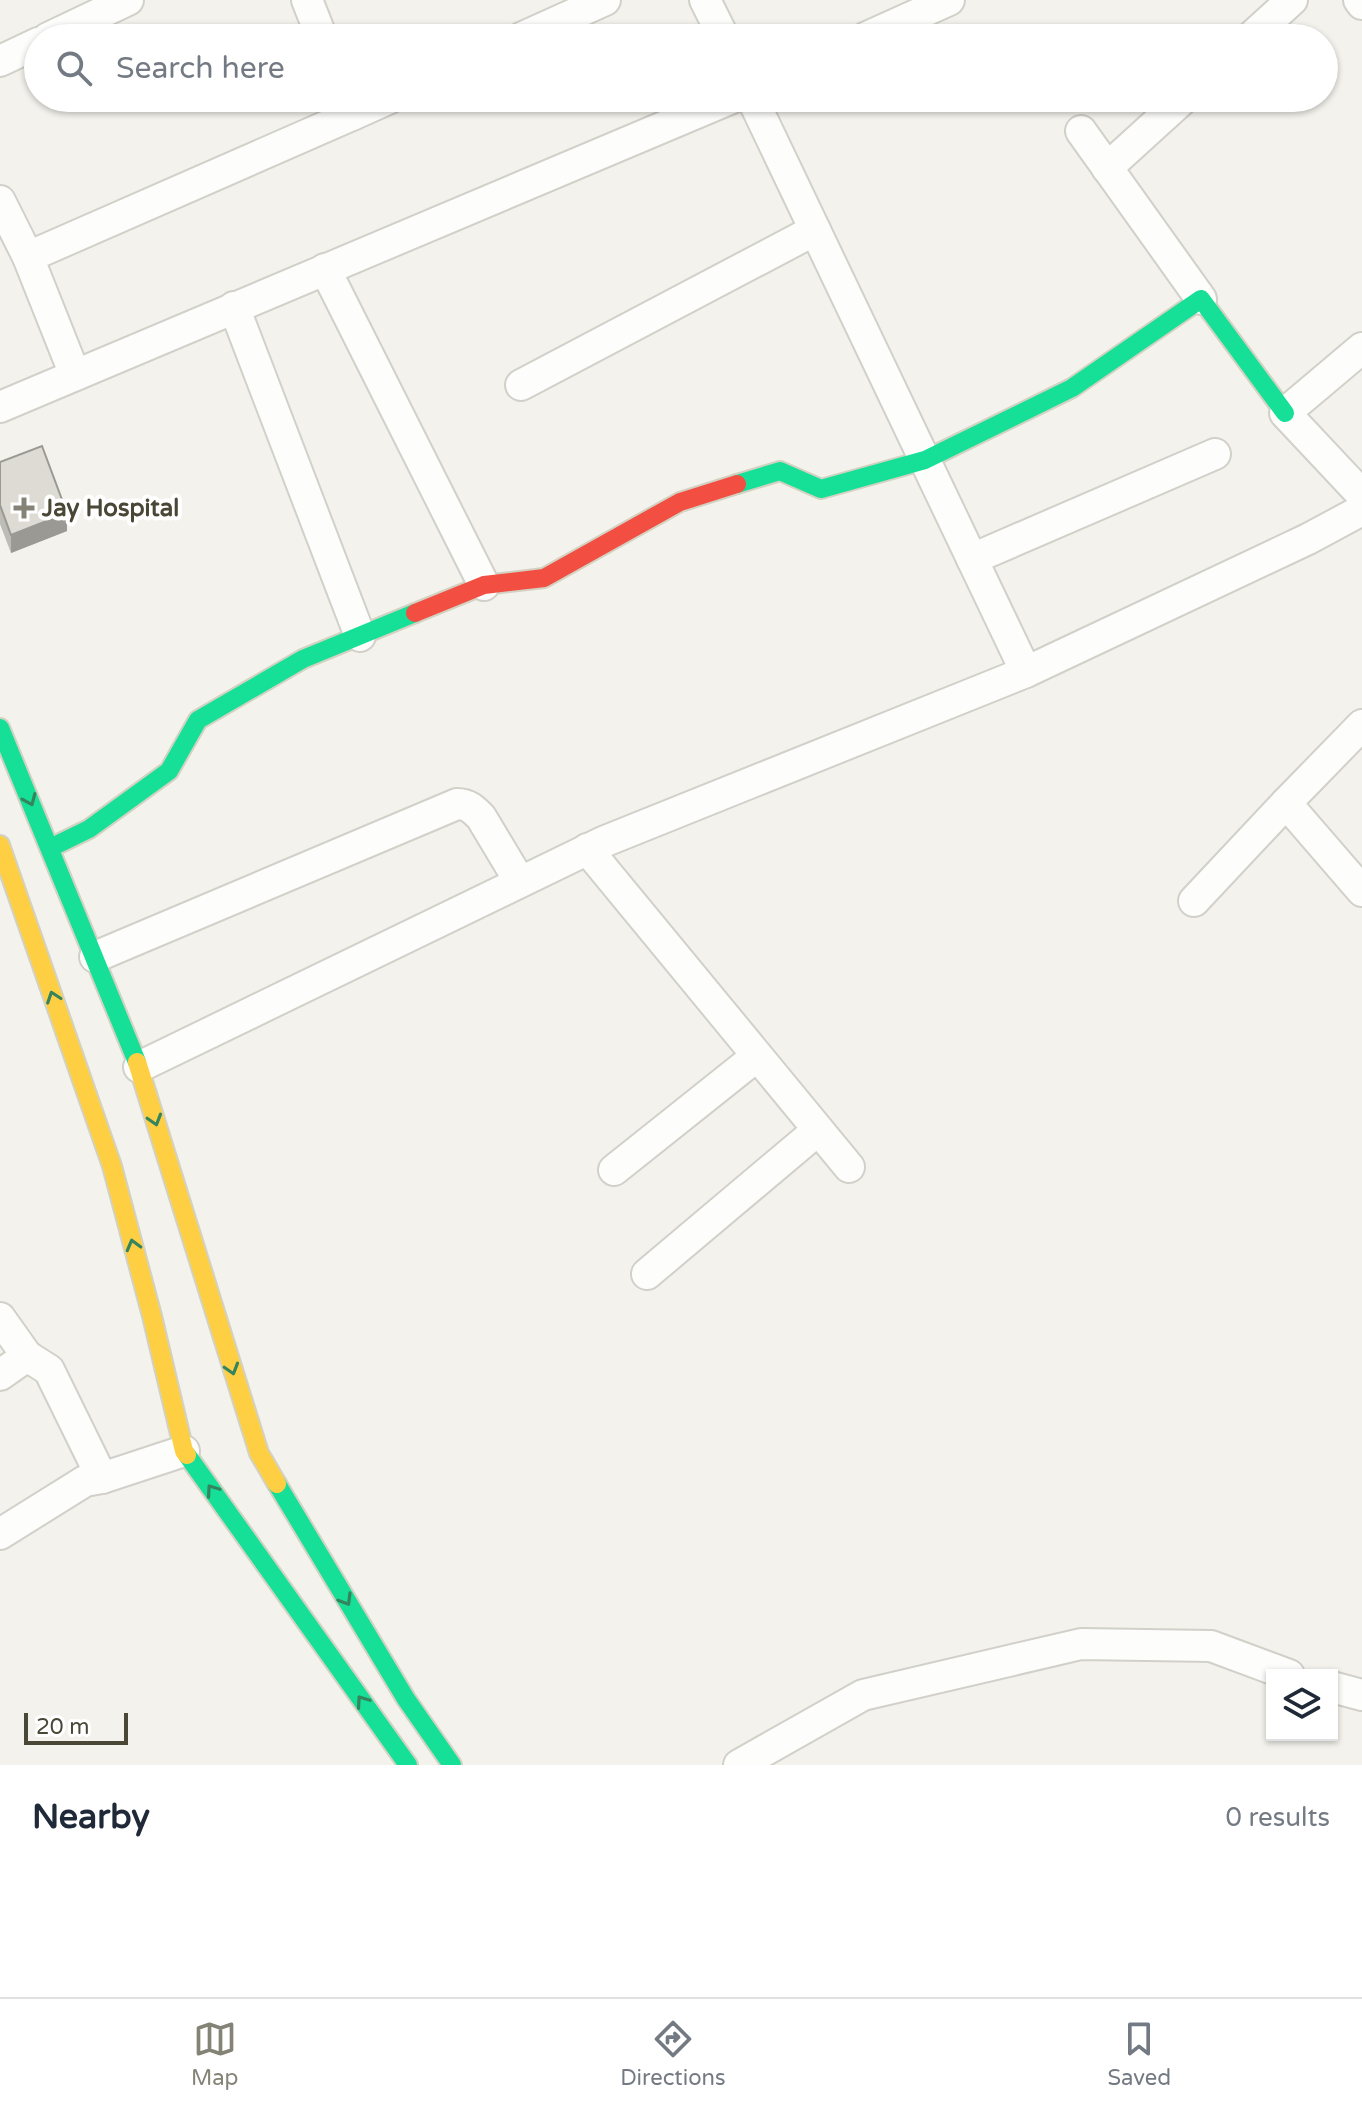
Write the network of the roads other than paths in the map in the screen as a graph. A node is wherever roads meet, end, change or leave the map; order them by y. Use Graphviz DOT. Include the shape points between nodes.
graph roads {
  1 [pos="128,0"];
  2 [pos="307,0"];
  3 [pos="605,0"];
  4 [pos="705,0"];
  5 [pos="949,0"];
  6 [pos="1292,0"];
  7 [pos="77,24"];
  8 [pos="316,24"];
  9 [pos="552,24"];
  10 [pos="717,24"];
  11 [pos="896,24"];
  12 [pos="1265,24"];
  13 [pos="24,50"];
  14 [pos="0,61"];
  15 [pos="338,112"];
  16 [pos="699,112"];
  17 [pos="759,112"];
  18 [pos="1169,112"];
  19 [pos="1081,131"];
  20 [pos="1107,168"];
  21 [pos="0,201"];
  22 [pos="815,230"];
  23 [pos="28,257"];
  24 [pos="325,269"];
  25 [pos="1201,299"];
  26 [pos="234,307"];
  27 [pos="1362,348"];
  28 [pos="75,375"];
  29 [pos="521,385"];
  30 [pos="0,407"];
  31 [pos="1285,413"];
  32 [pos="1215,454"];
  33 [pos="925,460"];
  34 [pos="1362,495"];
  35 [pos="1362,510"];
  36 [pos="972,559"];
  37 [pos="484,585"];
  38 [pos="360,636"];
  39 [pos="1026,672"];
  40 [pos="1362,725"];
  41 [pos="0,728"];
  42 [pos="1286,803"];
  43 [pos="0,845"];
  44 [pos="50,848"];
  45 [pos="587,849"];
  46 [pos="520,882"];
  47 [pos="1362,891"];
  48 [pos="1194,901"];
  49 [pos="95,957"];
  50 [pos="757,1056"];
  51 [pos="139,1067"];
  52 [pos="818,1130"];
  53 [pos="849,1167"];
  54 [pos="614,1170"];
  55 [pos="647,1274"];
  56 [pos="0,1318"];
  57 [pos="27,1356"];
  58 [pos="0,1375"];
  59 [pos="184,1451"];
  60 [pos="102,1478"];
  61 [pos="0,1534"];
  62 [pos="1273,1669"];
  63 [pos="1338,1689"];
  64 [pos="1362,1695"];
  65 [pos="408,1765"];
  66 [pos="452,1765"];
  67 [pos="739,1765"];
  1 -- 7 [label="street"];
  2 -- 8 [label="street"];
  3 -- 9 [label="street"];
  4 -- 10 [label="street"];
  5 -- 11 [label="street"];
  6 -- 12 [label="street"];
  13 -- 14 [label="street"];
  15 -- 23 [label="street"];
  16 -- 24 [label="street"];
  17 -- 22 [label="street"];
  18 -- 20 [label="street"];
  19 -- 20 [label="street"];
  20 -- 25 [label="street"];
  21 -- 23 [label="street"];
  22 -- 29 [label="street"];
  22 -- 33 [label="street"];
  23 -- 28 [label="street"];
  24 -- 26 [label="street"];
  24 -- 37 [label="street"];
  25 -- 31 [label="street"];
  25 -- 33 [label="street" via="1072,388"];
  26 -- 28 [label="street"];
  26 -- 38 [label="street"];
  27 -- 31 [label="street"];
  28 -- 30 [label="street"];
  31 -- 34 [label="street"];
  32 -- 36 [label="street"];
  33 -- 36 [label="street"];
  33 -- 37 [label="street" via="821,489 780,471 680,502 544,578"];
  35 -- 39 [label="street"];
  36 -- 39 [label="street"];
  37 -- 38 [label="street"];
  38 -- 44 [label="street" via="303,659 198,720 169,771 89,829"];
  39 -- 45 [label="street"];
  40 -- 42 [label="street"];
  41 -- 44 [label="street, one-way"];
  42 -- 47 [label="street"];
  42 -- 48 [label="street"];
  59 -- 43 [label="street, one-way" via="112,1166"];
  44 -- 49 [label="street"];
  45 -- 46 [label="street"];
  45 -- 50 [label="street"];
  46 -- 49 [label="street" via="481,817 473,808 457,804"];
  46 -- 51 [label="street"];
  49 -- 51 [label="street"];
  50 -- 52 [label="street"];
  50 -- 54 [label="street"];
  51 -- 66 [label="street, one-way" via="259,1453 406,1699"];
  52 -- 53 [label="street"];
  52 -- 55 [label="street"];
  56 -- 57 [label="street"];
  57 -- 58 [label="street"];
  57 -- 60 [label="street" via="49,1370"];
  59 -- 60 [label="street"];
  65 -- 59 [label="street, one-way"];
  60 -- 61 [label="street" via="85,1481"];
  62 -- 67 [label="street" via="1211,1646 1081,1644 863,1695"];
  63 -- 64 [label="street"];
}
